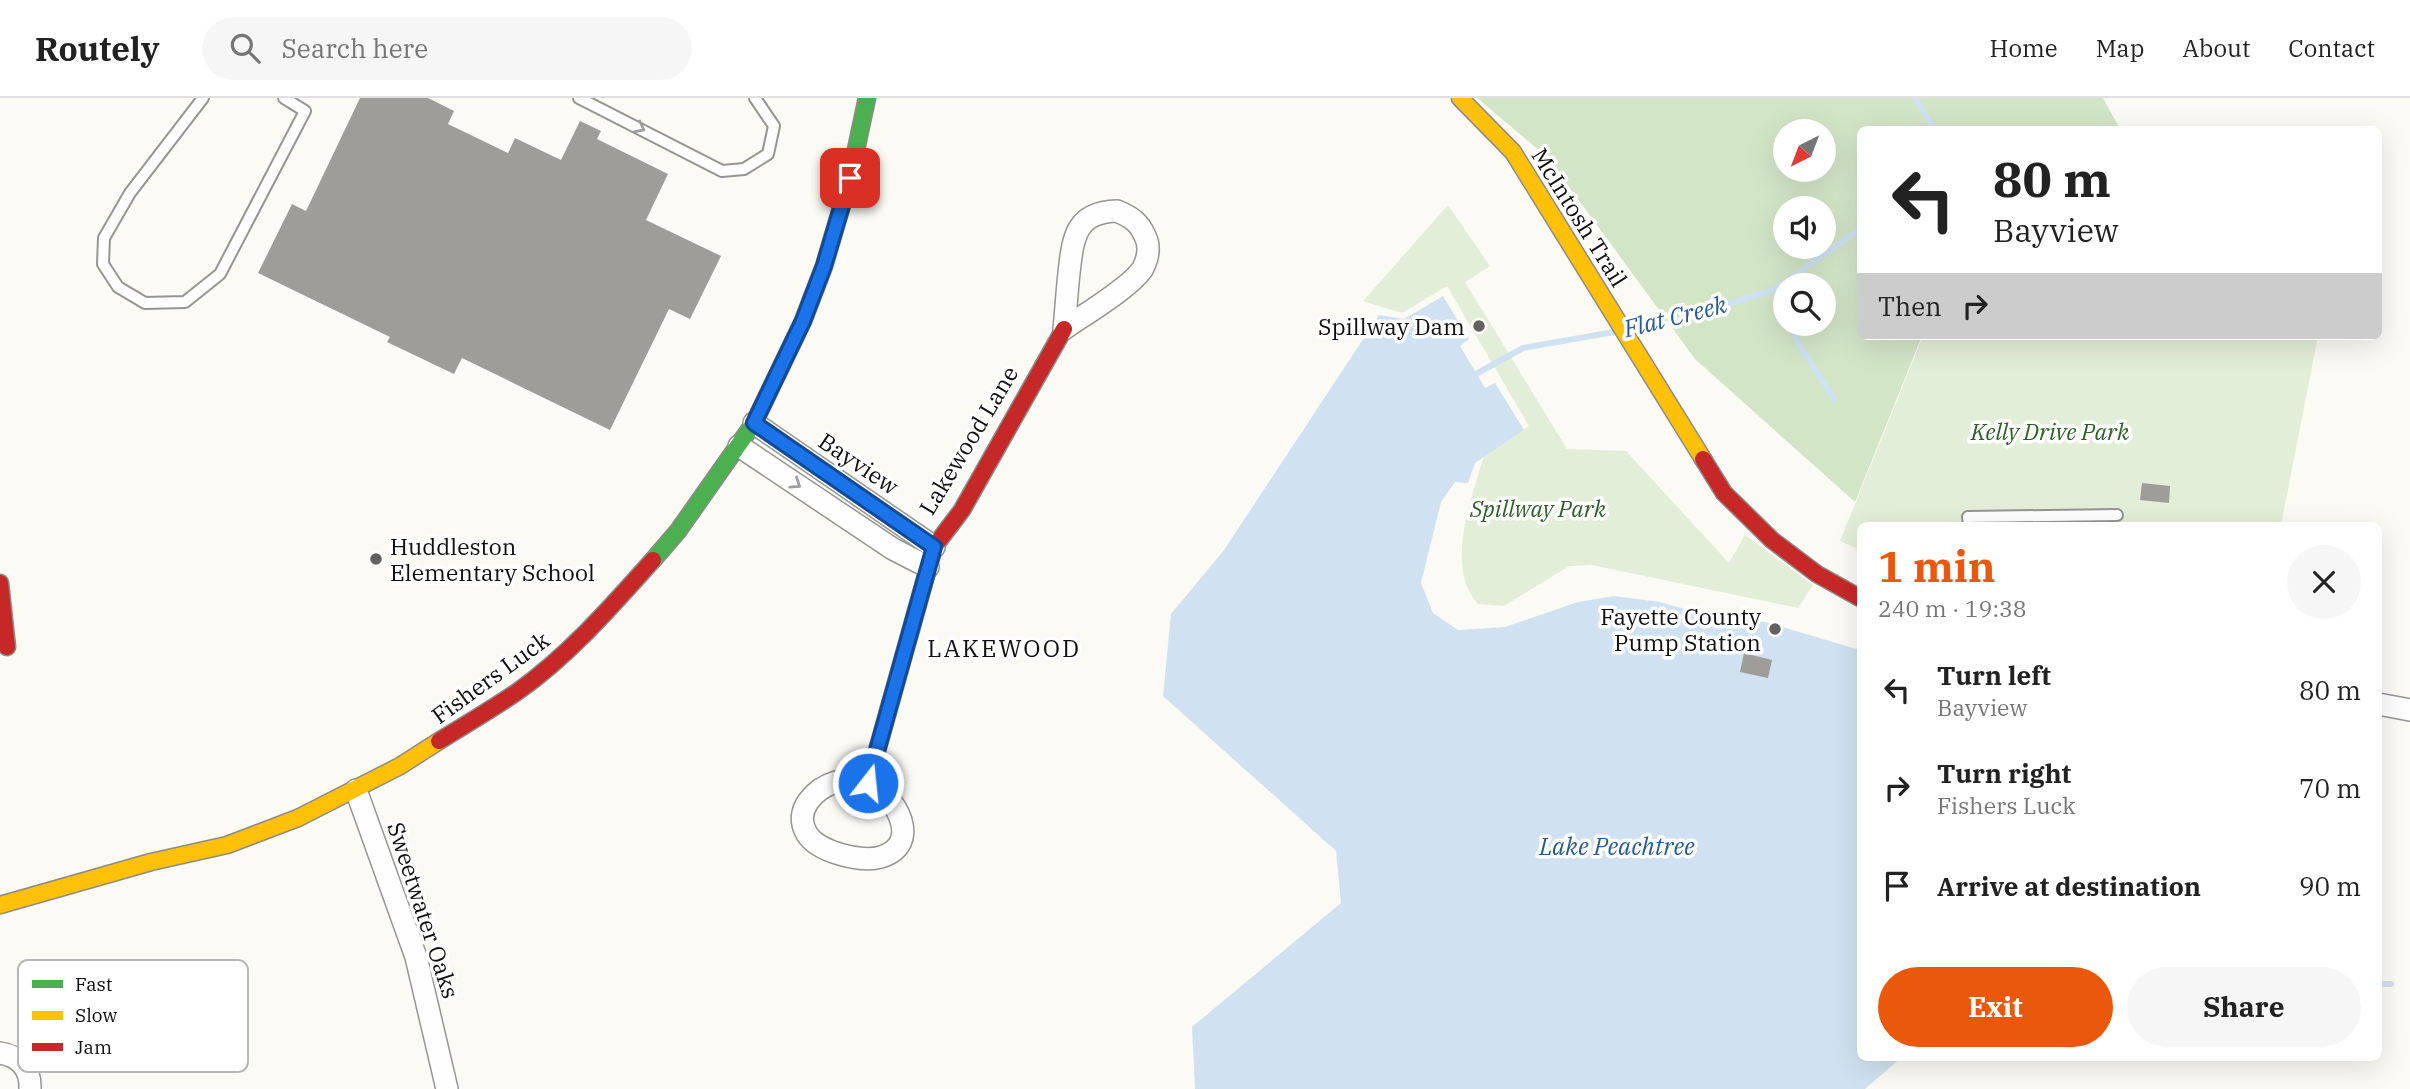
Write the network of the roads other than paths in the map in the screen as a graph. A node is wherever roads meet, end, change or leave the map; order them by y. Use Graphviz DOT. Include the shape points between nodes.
graph roads {
  1 [pos="204,98"];
  2 [pos="284,98"];
  3 [pos="579,98"];
  4 [pos="755,98"];
  5 [pos="867,98"];
  6 [pos="1460,98"];
  7 [pos="1064,329"];
  8 [pos="754,423"];
  9 [pos="739,446"];
  10 [pos="2117,515"];
  11 [pos="1969,522"];
  12 [pos="931,557"];
  13 [pos="0,583"];
  14 [pos="1857,596"];
  15 [pos="6,647"];
  16 [pos="2382,705"];
  17 [pos="2410,710"];
  18 [pos="868,783"];
  19 [pos="356,790"];
  20 [pos="0,905"];
  21 [pos="0,1053"];
  22 [pos="18,1061"];
  23 [pos="447,1089"];
  1 -- 2 [label="lane" via="130,193 104,238 103,264 118,287 145,303 185,302 220,274 305,111"];
  3 -- 4 [label="lane, one-way" via="722,171 744,169 768,154 774,126"];
  5 -- 8 [label="street, Fishers Luck" via="824,266"];
  6 -- 14 [label="street, McIntosh Trail" via="1513,152 1724,492 1772,540"];
  7 -- 7 [label="street, Lakewood Lane" via="1143,269 1147,240 1131,217 1117,211 1102,212 1079,228 1072,243"];
  7 -- 12 [label="street, Lakewood Lane"];
  8 -- 9 [label="street, Fishers Luck"];
  8 -- 12 [label="street, Bayview"];
  9 -- 12 [label="street, one-way" via="893,549"];
  9 -- 19 [label="street, Fishers Luck" via="678,531 612,606 558,658 454,733"];
  10 -- 11 [label="lane" via="1968,517"];
  12 -- 18 [label="street, Lakewood Lane"];
  13 -- 15 [label="street"];
  16 -- 17 [label="street"];
  18 -- 18 [label="street" via="836,782 812,794 803,821 807,834 822,847 844,856 870,860 893,851 902,837 899,812"];
  19 -- 20 [label="street, Fishers Luck" via="227,845"];
  19 -- 23 [label="street, Sweetwater Oaks" via="416,957"];
  21 -- 22 [label="street"];
}
